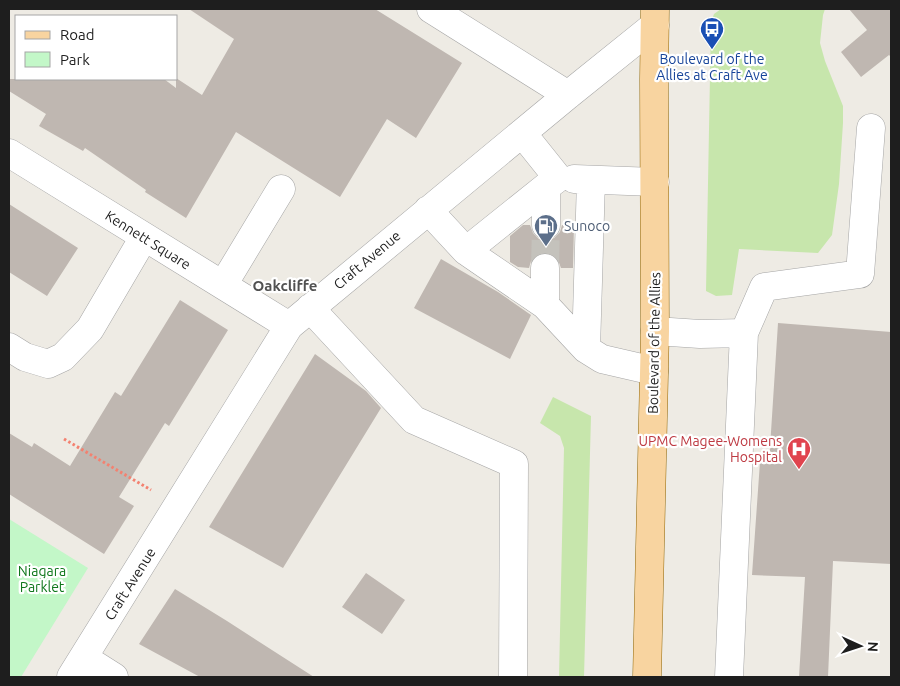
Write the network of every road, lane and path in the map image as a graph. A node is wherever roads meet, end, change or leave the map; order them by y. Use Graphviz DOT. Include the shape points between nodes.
graph roads {
  1 [pos="431,9"];
  2 [pos="661,14"];
  3 [pos="568,94"];
  4 [pos="871,128"];
  5 [pos="522,133"];
  6 [pos="9,153"];
  7 [pos="591,180"];
  8 [pos="552,182"];
  9 [pos="655,182"];
  10 [pos="281,189"];
  11 [pos="428,210"];
  12 [pos="546,225"];
  13 [pos="144,237"];
  14 [pos="466,251"];
  15 [pos="545,268"];
  16 [pos="223,286"];
  17 [pos="545,305"];
  18 [pos="310,308"];
  19 [pos="288,326"];
  20 [pos="655,331"];
  21 [pos="744,334"];
  22 [pos="9,347"];
  23 [pos="586,349"];
  24 [pos="654,370"];
  25 [pos="64,439"];
  26 [pos="152,491"];
  27 [pos="78,668"];
  28 [pos="114,677"];
  29 [pos="513,677"];
  30 [pos="647,677"];
  31 [pos="729,677"];
  1 -- 3 [label="street"];
  2 -- 3 [label="street, Craft Avenue"];
  2 -- 9 [label="main road, Boulevard of the Allies" via="654,79"];
  3 -- 5 [label="street, Craft Avenue"];
  4 -- 21 [label="street" via="860,274 764,287"];
  5 -- 8 [label="street"];
  5 -- 11 [label="street, Craft Avenue"];
  6 -- 13 [label="street, Kennett Square"];
  7 -- 8 [label="street"];
  7 -- 9 [label="street"];
  7 -- 23 [label="street"];
  8 -- 12 [label="street"];
  8 -- 14 [label="street"];
  9 -- 20 [label="main road, Boulevard of the Allies"];
  10 -- 16 [label="street"];
  11 -- 14 [label="street"];
  11 -- 18 [label="street, Craft Avenue"];
  13 -- 16 [label="street, Kennett Square"];
  13 -- 22 [label="street" via="90,329 63,357 48,364 25,357"];
  14 -- 17 [label="street"];
  15 -- 17 [label="street"];
  16 -- 19 [label="street, Kennett Square"];
  17 -- 23 [label="street"];
  18 -- 19 [label="street, Craft Avenue"];
  18 -- 29 [label="street" via="414,420 514,464"];
  19 -- 27 [label="street, Craft Avenue"];
  20 -- 21 [label="street"];
  20 -- 24 [label="main road, Boulevard of the Allies"];
  21 -- 31 [label="street"];
  23 -- 24 [label="street" via="602,359"];
  24 -- 30 [label="main road, Boulevard of the Allies"];
  25 -- 26 [label="path"];
  27 -- 28 [label="street"];
}
